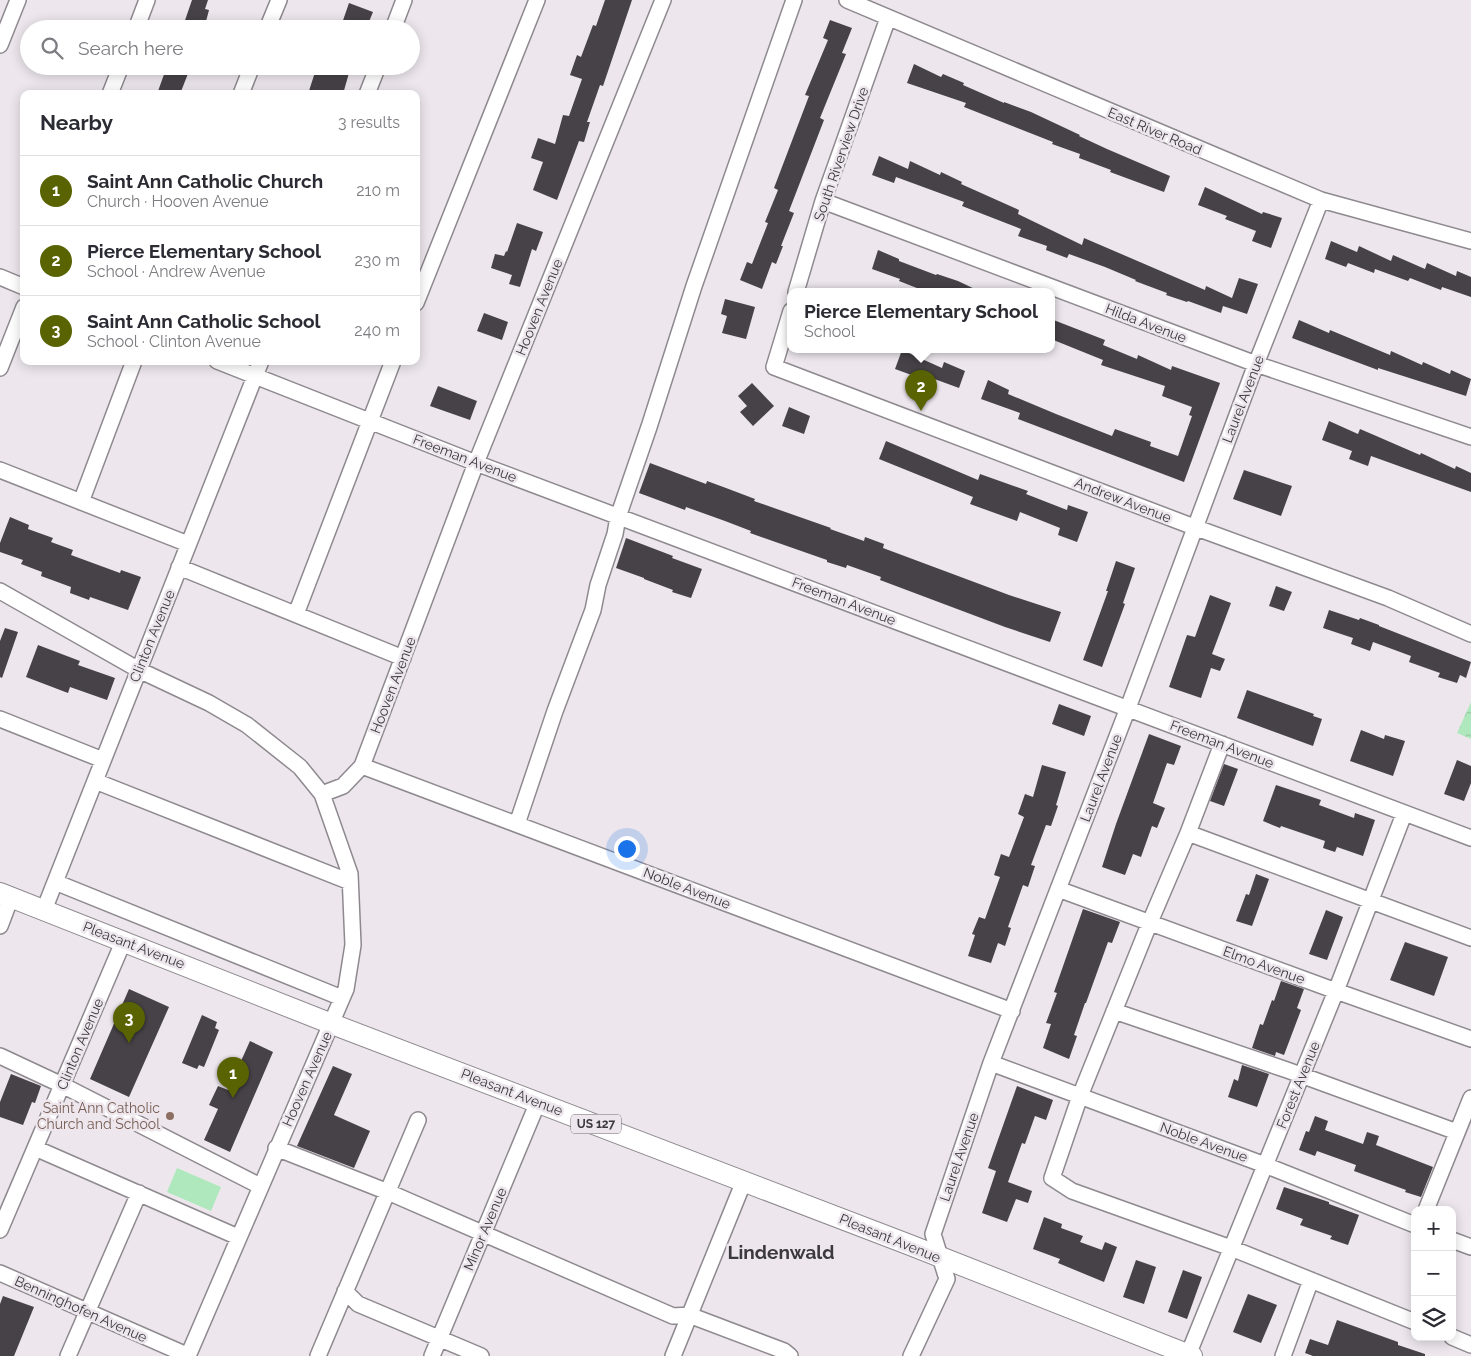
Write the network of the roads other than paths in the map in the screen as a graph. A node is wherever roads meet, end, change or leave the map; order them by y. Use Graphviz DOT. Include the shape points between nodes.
graph roads {
  1 [pos="18,0"];
  2 [pos="148,0"];
  3 [pos="279,0"];
  4 [pos="404,0"];
  5 [pos="537,0"];
  6 [pos="663,0"];
  7 [pos="794,0"];
  8 [pos="847,0"];
  9 [pos="888,18"];
  10 [pos="140,20"];
  11 [pos="271,20"];
  12 [pos="396,20"];
  13 [pos="0,45"];
  14 [pos="117,75"];
  15 [pos="248,75"];
  16 [pos="374,75"];
  17 [pos="112,90"];
  18 [pos="243,90"];
  19 [pos="369,90"];
  20 [pos="1321,200"];
  21 [pos="823,201"];
  22 [pos="1471,241"];
  23 [pos="0,277"];
  24 [pos="20,286"];
  25 [pos="797,288"];
  26 [pos="1054,288"];
  27 [pos="1055,288"];
  28 [pos="420,293"];
  29 [pos="20,317"];
  30 [pos="787,324"];
  31 [pos="1256,364"];
  32 [pos="132,365"];
  33 [pos="227,365"];
  34 [pos="259,365"];
  35 [pos="391,365"];
  36 [pos="0,368"];
  37 [pos="255,376"];
  38 [pos="369,421"];
  39 [pos="1471,437"];
  40 [pos="476,463"];
  41 [pos="0,470"];
  42 [pos="81,502"];
  43 [pos="618,517"];
  44 [pos="1194,527"];
  45 [pos="188,544"];
  46 [pos="179,567"];
  47 [pos="0,591"];
  48 [pos="296,614"];
  49 [pos="1471,634"];
  50 [pos="403,658"];
  51 [pos="138,670"];
  52 [pos="1128,708"];
  53 [pos="0,718"];
  54 [pos="1222,744"];
  55 [pos="103,760"];
  56 [pos="362,766"];
  57 [pos="95,780"];
  58 [pos="322,794"];
  59 [pos="1404,814"];
  60 [pos="517,824"];
  61 [pos="1188,833"];
  62 [pos="1471,838"];
  63 [pos="55,882"];
  64 [pos="350,882"];
  65 [pos="1058,889"];
  66 [pos="6,895"];
  67 [pos="1370,900"];
  68 [pos="44,910"];
  69 [pos="1150,922"];
  70 [pos="0,926"];
  71 [pos="1471,938"];
  72 [pos="124,940"];
  73 [pos="1336,991"];
  74 [pos="342,998"];
  75 [pos="1012,1011"];
  76 [pos="1114,1011"];
  77 [pos="332,1024"];
  78 [pos="1471,1039"];
  79 [pos="0,1056"];
  80 [pos="991,1063"];
  81 [pos="1302,1075"];
  82 [pos="62,1085"];
  83 [pos="1080,1096"];
  84 [pos="1471,1098"];
  85 [pos="538,1102"];
  86 [pos="418,1120"];
  87 [pos="1457,1132"];
  88 [pos="35,1148"];
  89 [pos="276,1148"];
  90 [pos="1265,1164"];
  91 [pos="744,1181"];
  92 [pos="260,1186"];
  93 [pos="388,1192"];
  94 [pos="140,1193"];
  95 [pos="1428,1206"];
  96 [pos="1411,1222"];
  97 [pos="0,1230"];
  98 [pos="483,1233"];
  99 [pos="238,1237"];
  100 [pos="1456,1241"];
  101 [pos="1471,1247"];
  102 [pos="1231,1248"];
  103 [pos="940,1258"];
  104 [pos="0,1273"];
  105 [pos="1311,1280"];
  106 [pos="345,1291"];
  107 [pos="88,1312"];
  108 [pos="689,1315"];
  109 [pos="1411,1320"];
  110 [pos="440,1338"];
  111 [pos="1456,1339"];
  112 [pos="1471,1345"];
  113 [pos="1162,1351"];
  114 [pos="1190,1355"];
  115 [pos="68,1356"];
  116 [pos="188,1356"];
  117 [pos="318,1356"];
  118 [pos="432,1356"];
  119 [pos="481,1356"];
  120 [pos="673,1356"];
  121 [pos="790,1356"];
  122 [pos="911,1356"];
  123 [pos="1283,1356"];
  1 -- 13 [label="street"];
  2 -- 10 [label="street"];
  3 -- 11 [label="street"];
  4 -- 12 [label="street"];
  5 -- 28 [label="street"];
  6 -- 40 [label="street, Hooven Avenue"];
  7 -- 43 [label="street"];
  8 -- 9 [label="street, East River Road"];
  9 -- 20 [label="street, East River Road"];
  9 -- 21 [label="street, South Riverview Drive"];
  14 -- 17 [label="street"];
  15 -- 18 [label="street"];
  16 -- 19 [label="street"];
  20 -- 22 [label="street, East River Road"];
  20 -- 31 [label="street, Laurel Avenue"];
  21 -- 25 [label="street, South Riverview Drive"];
  21 -- 26 [label="street, Hilda Avenue"];
  23 -- 24 [label="street"];
  27 -- 31 [label="street, Hilda Avenue"];
  29 -- 36 [label="street"];
  30 -- 44 [label="street, Andrew Avenue" via="774,367"];
  31 -- 39 [label="street, Hilda Avenue"];
  31 -- 44 [label="street, Laurel Avenue"];
  32 -- 42 [label="street"];
  33 -- 37 [label="street, Freeman Avenue"];
  34 -- 37 [label="street, Clinton Avenue"];
  35 -- 38 [label="street"];
  37 -- 38 [label="street, Freeman Avenue"];
  37 -- 45 [label="street, Clinton Avenue"];
  38 -- 40 [label="street, Freeman Avenue"];
  38 -- 48 [label="street"];
  40 -- 43 [label="street, Freeman Avenue"];
  40 -- 50 [label="street, Hooven Avenue"];
  41 -- 42 [label="street"];
  42 -- 45 [label="street"];
  43 -- 52 [label="street, Freeman Avenue"];
  43 -- 60 [label="street" via="593,610"];
  44 -- 49 [label="street, Andrew Avenue" via="1388,598"];
  44 -- 52 [label="street, Laurel Avenue"];
  45 -- 46 [label="street, Clinton Avenue"];
  46 -- 48 [label="street"];
  46 -- 51 [label="street, Clinton Avenue"];
  47 -- 51 [label="street"];
  48 -- 50 [label="street"];
  50 -- 56 [label="street, Hooven Avenue"];
  51 -- 55 [label="street, Clinton Avenue"];
  51 -- 58 [label="street" via="209,703 247,725 300,767"];
  52 -- 54 [label="street, Freeman Avenue"];
  52 -- 65 [label="street, Laurel Avenue"];
  53 -- 55 [label="street"];
  54 -- 59 [label="street, Freeman Avenue"];
  54 -- 61 [label="street"];
  55 -- 57 [label="street, Clinton Avenue"];
  56 -- 58 [label="street, Hooven Avenue" via="343,786"];
  56 -- 60 [label="street, Noble Avenue"];
  57 -- 63 [label="street, Clinton Avenue"];
  57 -- 64 [label="street"];
  58 -- 64 [label="street, Hooven Avenue"];
  59 -- 62 [label="street, Freeman Avenue"];
  59 -- 67 [label="street, Forest Avenue"];
  60 -- 75 [label="street, Noble Avenue"];
  61 -- 67 [label="street"];
  61 -- 69 [label="street"];
  63 -- 68 [label="street, Clinton Avenue"];
  63 -- 74 [label="street"];
  64 -- 74 [label="street, Hooven Avenue" via="353,945"];
  65 -- 69 [label="street, Elmo Avenue"];
  65 -- 75 [label="street, Laurel Avenue"];
  66 -- 68 [label="main road, Pleasant Avenue / US 127"];
  66 -- 70 [label="street"];
  67 -- 71 [label="street"];
  67 -- 73 [label="street, Forest Avenue"];
  68 -- 72 [label="main road, Pleasant Avenue / US 127"];
  69 -- 73 [label="street, Elmo Avenue"];
  69 -- 76 [label="street"];
  72 -- 77 [label="main road, Pleasant Avenue / US 127"];
  72 -- 82 [label="street, Clinton Avenue"];
  73 -- 78 [label="street, Elmo Avenue"];
  73 -- 81 [label="street, Forest Avenue"];
  74 -- 77 [label="street, Hooven Avenue"];
  75 -- 80 [label="street, Laurel Avenue"];
  76 -- 81 [label="street"];
  76 -- 83 [label="street"];
  77 -- 85 [label="main road, Pleasant Avenue / US 127"];
  77 -- 89 [label="street, Hooven Avenue"];
  79 -- 82 [label="street"];
  80 -- 83 [label="street, Noble Avenue"];
  80 -- 103 [label="street, Laurel Avenue" via="933,1234"];
  81 -- 87 [label="street"];
  81 -- 90 [label="street, Forest Avenue"];
  82 -- 88 [label="street, Clinton Avenue"];
  82 -- 92 [label="street"];
  83 -- 90 [label="street, Noble Avenue"];
  83 -- 102 [label="street" via="1052,1178 1072,1191"];
  84 -- 87 [label="street"];
  85 -- 91 [label="main road, Pleasant Avenue / US 127"];
  85 -- 98 [label="street, Minor Avenue"];
  86 -- 93 [label="street"];
  87 -- 95 [label="street"];
  88 -- 94 [label="street"];
  88 -- 97 [label="street, Clinton Avenue"];
  89 -- 92 [label="street, Hooven Avenue"];
  89 -- 93 [label="street"];
  90 -- 96 [label="street, Noble Avenue"];
  90 -- 102 [label="street, Forest Avenue"];
  91 -- 103 [label="main road, Pleasant Avenue / US 127"];
  91 -- 108 [label="street"];
  92 -- 99 [label="street, Hooven Avenue"];
  93 -- 98 [label="street"];
  93 -- 106 [label="street"];
  94 -- 99 [label="street"];
  94 -- 107 [label="street"];
  98 -- 108 [label="street" via="673,1316"];
  98 -- 110 [label="street, Minor Avenue"];
  99 -- 116 [label="street, Hooven Avenue"];
  100 -- 101 [label="street"];
  102 -- 105 [label="street"];
  102 -- 114 [label="street, Forest Avenue"];
  103 -- 113 [label="main road, Pleasant Avenue / US 127"];
  103 -- 122 [label="street, Laurel Avenue" via="947,1279"];
  104 -- 107 [label="street, Benninghofen Avenue"];
  105 -- 109 [label="street"];
  105 -- 123 [label="street"];
  106 -- 110 [label="street" via="358,1304"];
  106 -- 117 [label="street"];
  107 -- 115 [label="street"];
  107 -- 116 [label="street, Benninghofen Avenue"];
  108 -- 120 [label="street"];
  108 -- 121 [label="street"];
  110 -- 118 [label="street, Minor Avenue"];
  110 -- 119 [label="street"];
  111 -- 112 [label="street"];
  113 -- 114 [label="main road, Pleasant Avenue / US 127"];
}
